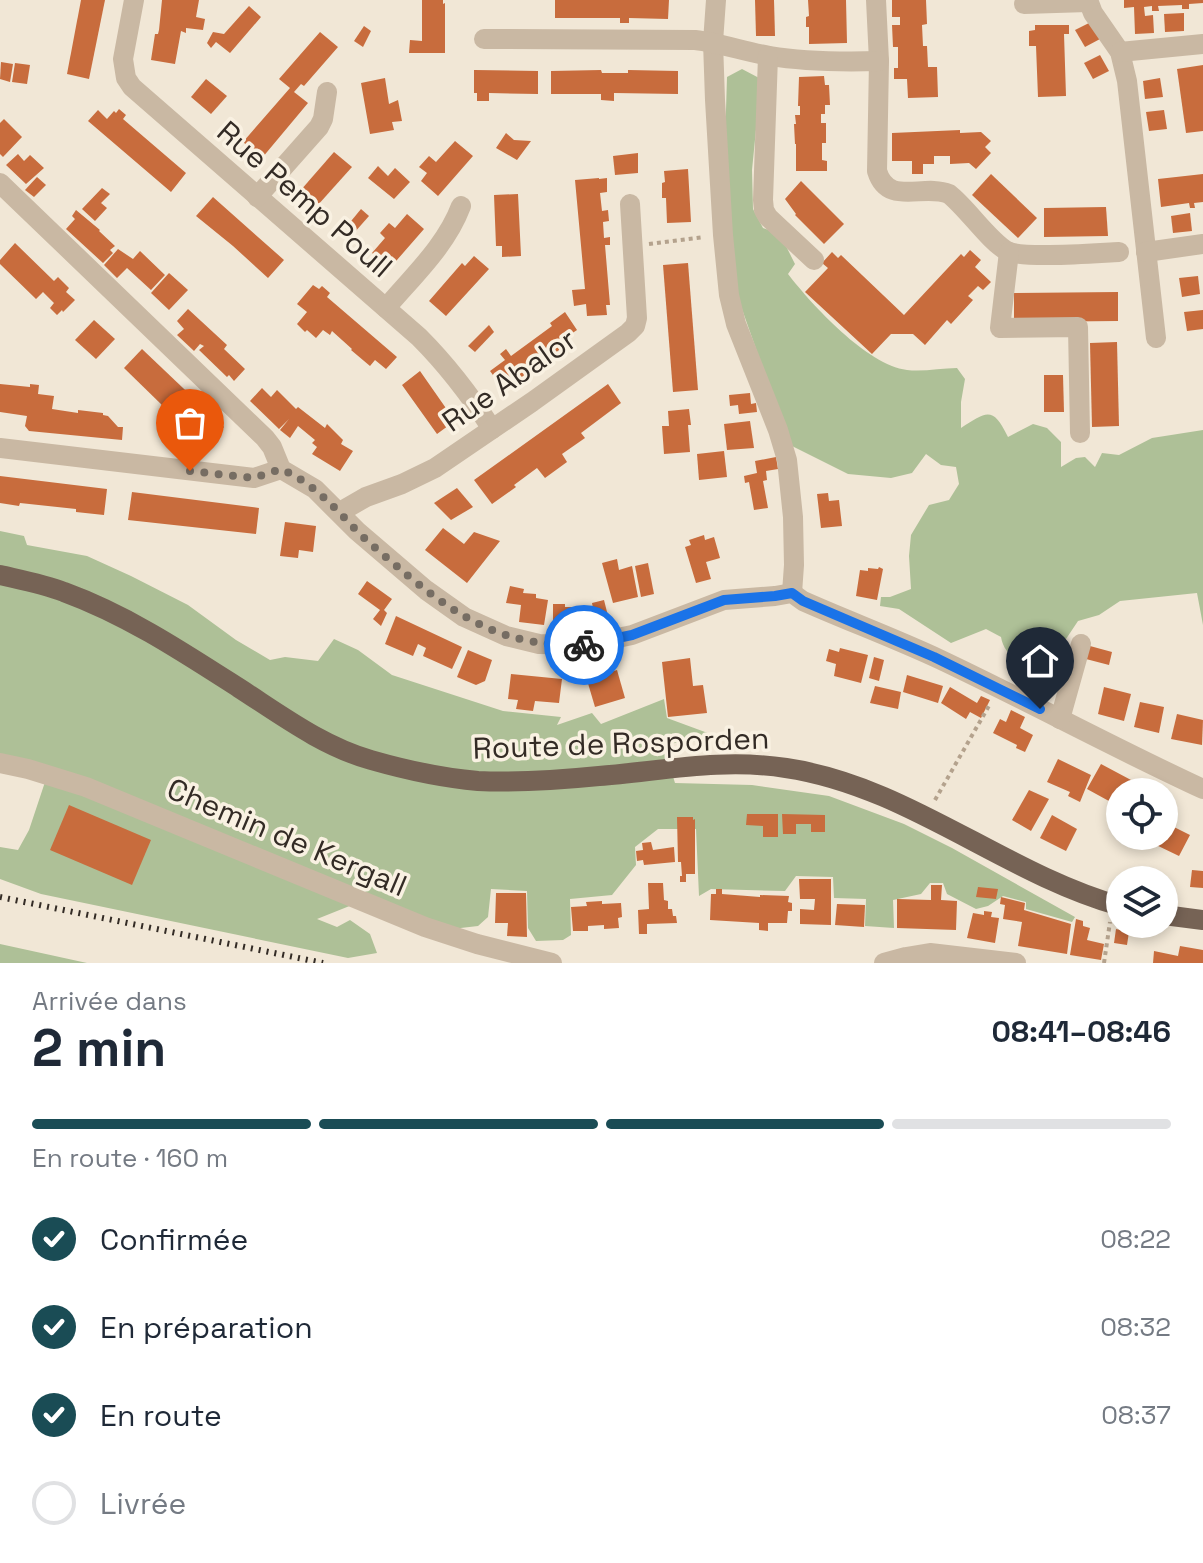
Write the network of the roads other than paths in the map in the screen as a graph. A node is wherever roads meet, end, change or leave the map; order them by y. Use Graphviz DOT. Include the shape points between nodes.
graph roads {
  1 [pos="134,0"];
  2 [pos="716,0"];
  3 [pos="876,0"];
  4 [pos="1088,1"];
  5 [pos="1024,4"];
  6 [pos="484,39"];
  7 [pos="713,42"];
  8 [pos="1203,44"];
  9 [pos="1120,52"];
  10 [pos="768,56"];
  11 [pos="879,61"];
  12 [pos="327,92"];
  13 [pos="0,183"];
  14 [pos="257,197"];
  15 [pos="630,204"];
  16 [pos="461,206"];
  17 [pos="1203,244"];
  18 [pos="1009,252"];
  19 [pos="1119,252"];
  20 [pos="1146,252"];
  21 [pos="814,260"];
  22 [pos="386,308"];
  23 [pos="1156,338"];
  24 [pos="492,429"];
  25 [pos="1080,433"];
  26 [pos="0,448"];
  27 [pos="281,469"];
  28 [pos="340,512"];
  29 [pos="0,575"];
  30 [pos="792,593"];
  31 [pos="1081,644"];
  32 [pos="1060,719"];
  33 [pos="0,763"];
  34 [pos="1203,789"];
  35 [pos="1106,901"];
  36 [pos="1178,917"];
  37 [pos="1203,920"];
  38 [pos="552,963"];
  39 [pos="884,963"];
  40 [pos="1016,963"];
  1 -- 14 [label="street, Rue Pemp Poull" via="123,59 126,78"];
  2 -- 7 [label="street"];
  3 -- 11 [label="street"];
  4 -- 5 [label="street"];
  4 -- 9 [label="street"];
  6 -- 7 [label="street"];
  7 -- 10 [label="street"];
  7 -- 30 [label="street" via="729,295 787,460"];
  8 -- 9 [label="street"];
  9 -- 20 [label="street"];
  10 -- 11 [label="street"];
  10 -- 21 [label="street" via="764,210"];
  11 -- 18 [label="street" via="880,180 894,192 949,194"];
  12 -- 14 [label="street" via="319,127"];
  13 -- 27 [label="street" via="265,438"];
  14 -- 22 [label="street, Rue Pemp Poull"];
  15 -- 24 [label="street, Rue Abalor" via="635,326"];
  16 -- 22 [label="street" via="446,238"];
  17 -- 20 [label="street"];
  18 -- 19 [label="street"];
  18 -- 25 [label="street" via="1000,328 1078,327"];
  20 -- 23 [label="street"];
  22 -- 24 [label="street, Rue Pemp Poull" via="449,369"];
  24 -- 28 [label="street, Rue Abalor" via="435,468"];
  26 -- 27 [label="street" via="254,478"];
  27 -- 28 [label="street"];
  28 -- 30 [label="street" via="450,608 478,625 539,644 610,641 724,600"];
  29 -- 35 [label="main road, Route de Rosporden" via="63,591 116,614 310,734 380,762 479,781 705,764 799,769 855,785 1017,865"];
  30 -- 32 [label="street"];
  31 -- 32 [label="street"];
  32 -- 34 [label="street"];
  33 -- 38 [label="street, Chemin de Kergall" via="86,787 425,927"];
  36 -- 37 [label="main road"];
  39 -- 40 [label="street" via="930,953"];
}
